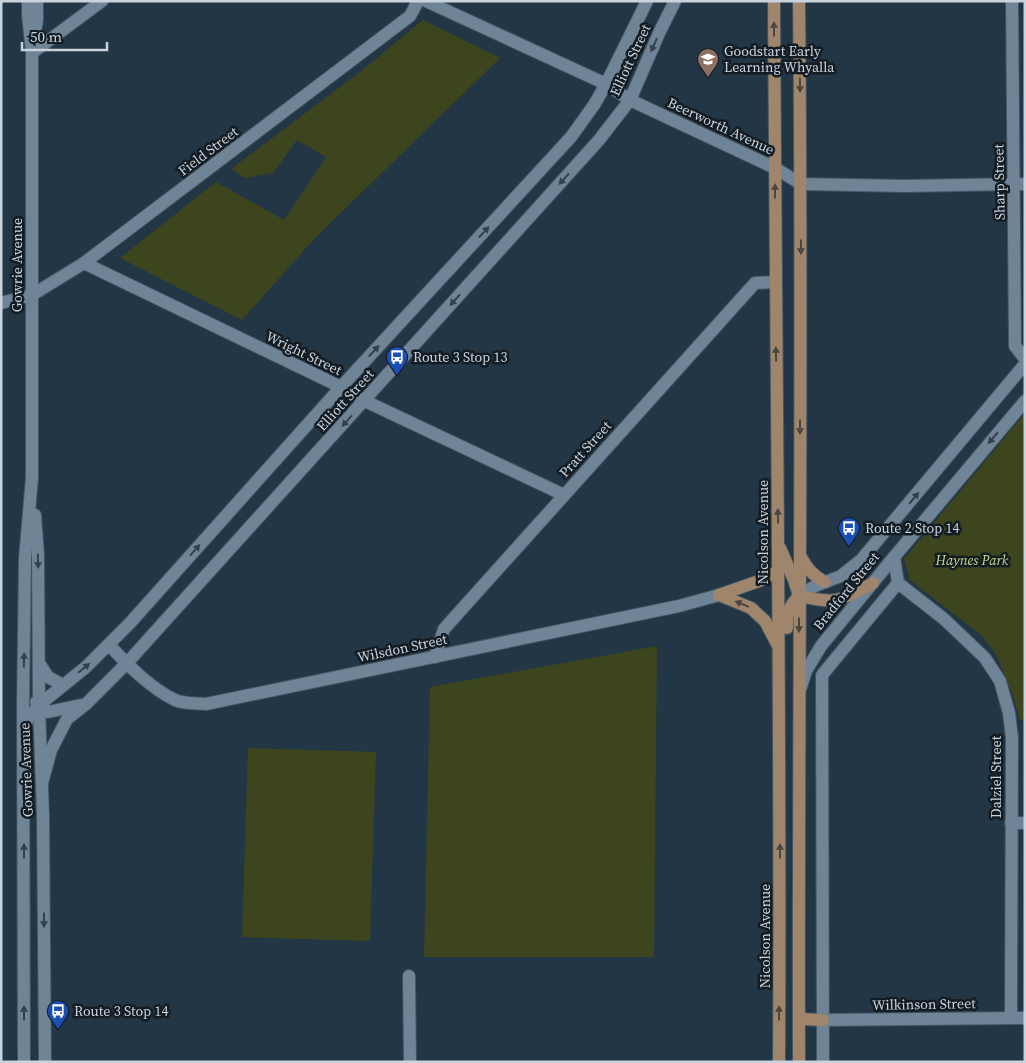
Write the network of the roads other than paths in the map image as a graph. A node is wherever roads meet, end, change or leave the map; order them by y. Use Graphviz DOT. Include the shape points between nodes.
graph roads {
  1 [pos="28,1"];
  2 [pos="37,1"];
  3 [pos="102,1"];
  4 [pos="418,1"];
  5 [pos="426,1"];
  6 [pos="647,1"];
  7 [pos="675,1"];
  8 [pos="774,1"];
  9 [pos="799,1"];
  10 [pos="1012,1"];
  11 [pos="32,53"];
  12 [pos="606,84"];
  13 [pos="630,100"];
  14 [pos="775,168"];
  15 [pos="801,184"];
  16 [pos="1019,184"];
  17 [pos="84,263"];
  18 [pos="775,282"];
  19 [pos="32,295"];
  20 [pos="1,303"];
  21 [pos="1025,359"];
  22 [pos="1025,364"];
  23 [pos="341,387"];
  24 [pos="776,396"];
  25 [pos="800,396"];
  26 [pos="365,401"];
  27 [pos="1025,401"];
  28 [pos="32,478"];
  29 [pos="564,495"];
  30 [pos="778,545"];
  31 [pos="800,554"];
  32 [pos="894,557"];
  33 [pos="778,571"];
  34 [pos="825,582"];
  35 [pos="873,583"];
  36 [pos="898,583"];
  37 [pos="719,595"];
  38 [pos="799,596"];
  39 [pos="109,644"];
  40 [pos="779,648"];
  41 [pos="436,657"];
  42 [pos="38,663"];
  43 [pos="127,663"];
  44 [pos="780,670"];
  45 [pos="63,685"];
  46 [pos="24,689"];
  47 [pos="799,693"];
  48 [pos="86,704"];
  49 [pos="39,705"];
  50 [pos="23,726"];
  51 [pos="42,783"];
  52 [pos="1011,823"];
  53 [pos="1025,823"];
  54 [pos="780,900"];
  55 [pos="799,900"];
  56 [pos="409,976"];
  57 [pos="1011,1018"];
  58 [pos="1025,1018"];
  59 [pos="799,1019"];
  60 [pos="823,1020"];
  61 [pos="24,1062"];
  62 [pos="45,1062"];
  63 [pos="410,1062"];
  64 [pos="779,1062"];
  65 [pos="799,1062"];
  66 [pos="823,1062"];
  1 -- 11 [label="street, Gowrie Avenue"];
  2 -- 11 [label="street, Gowrie Avenue"];
  3 -- 11 [label="street"];
  4 -- 17 [label="street, Field Street" via="410,16"];
  5 -- 12 [label="street, Beerworth Avenue"];
  6 -- 12 [label="street, Elliott Street"];
  7 -- 13 [label="street, Elliott Street, one-way"];
  14 -- 8 [label="main road, Nicolson Avenue, one-way"];
  9 -- 15 [label="main road, one-way"];
  10 -- 16 [label="street, Sharp Street"];
  11 -- 19 [label="street, Gowrie Avenue"];
  12 -- 13 [label="street, Beerworth Avenue"];
  23 -- 12 [label="street, Elliott Street, one-way" via="571,136"];
  13 -- 14 [label="street, Beerworth Avenue"];
  13 -- 26 [label="street, Elliott Street, one-way" via="599,140"];
  14 -- 15 [label="street, Beerworth Avenue"];
  18 -- 14 [label="main road, Nicolson Avenue, one-way"];
  15 -- 16 [label="street"];
  15 -- 25 [label="main road, one-way"];
  16 -- 21 [label="street, Sharp Street" via="1015,346"];
  17 -- 19 [label="street, Field Street"];
  17 -- 23 [label="street, Wright Street"];
  24 -- 18 [label="main road, Nicolson Avenue, one-way"];
  18 -- 29 [label="street, Pratt Street" via="755,284"];
  19 -- 20 [label="street, Field Street"];
  19 -- 28 [label="street, Gowrie Avenue"];
  34 -- 22 [label="street, Bradford Street, one-way" via="841,576 861,560"];
  23 -- 26 [label="street, Wright Street"];
  39 -- 23 [label="street, Elliott Street, one-way"];
  24 -- 25 [label="main road"];
  30 -- 24 [label="main road, Nicolson Avenue, one-way"];
  25 -- 31 [label="main road, one-way"];
  26 -- 29 [label="street, Wright Street"];
  26 -- 43 [label="street, Elliott Street, one-way"];
  27 -- 32 [label="street, Bradford Street, one-way"];
  28 -- 42 [label="street, Gowrie Avenue, one-way" via="38,555"];
  46 -- 28 [label="street, Gowrie Avenue, one-way" via="25,558"];
  29 -- 41 [label="street, Pratt Street" via="444,629"];
  30 -- 33 [label="main road, Nicolson Avenue"];
  30 -- 38 [label="main road"];
  31 -- 34 [label="main road" via="808,570"];
  31 -- 38 [label="main road"];
  32 -- 35 [label="street, Bradford Street"];
  32 -- 36 [label="street"];
  33 -- 37 [label="main road"];
  33 -- 40 [label="main road, Nicolson Avenue"];
  34 -- 38 [label="street, Bradford Street"];
  35 -- 36 [label="street"];
  35 -- 38 [label="main road" via="834,600"];
  35 -- 47 [label="street, Bradford Street" via="821,646 806,671"];
  36 -- 52 [label="street, Dalziel Street" via="944,619 985,658 1000,681 1012,738"];
  36 -- 60 [label="street" via="822,675"];
  40 -- 37 [label="main road, one-way" via="765,621 751,608"];
  37 -- 41 [label="street, Wilsdon Street"];
  38 -- 44 [label="main road" via="787,614 786,646"];
  38 -- 47 [label="main road, one-way"];
  39 -- 43 [label="street, Wilsdon Street"];
  45 -- 39 [label="street, Elliott Street, one-way"];
  40 -- 44 [label="main road, Nicolson Avenue"];
  41 -- 43 [label="street, Wilsdon Street" via="206,704 176,701 156,689"];
  42 -- 45 [label="street" via="48,677"];
  42 -- 49 [label="street, Gowrie Avenue"];
  43 -- 48 [label="street, Elliott Street"];
  54 -- 44 [label="main road, Nicolson Avenue, one-way"];
  45 -- 49 [label="street, Elliott Street"];
  46 -- 49 [label="street"];
  46 -- 50 [label="street, Gowrie Avenue"];
  47 -- 55 [label="main road"];
  48 -- 49 [label="street" via="48,712"];
  48 -- 51 [label="street, Elliott Street" via="67,719 57,736"];
  49 -- 50 [label="street, Elliott Street"];
  49 -- 51 [label="street, Gowrie Avenue"];
  61 -- 50 [label="street, Gowrie Avenue, one-way"];
  51 -- 62 [label="street, Gowrie Avenue, one-way"];
  52 -- 53 [label="street"];
  52 -- 57 [label="street, Dalziel Street"];
  54 -- 55 [label="main road"];
  64 -- 54 [label="main road, Nicolson Avenue, one-way"];
  55 -- 59 [label="main road"];
  56 -- 63 [label="street"];
  57 -- 58 [label="street, Wilkinson Street"];
  57 -- 60 [label="street, Wilkinson Street"];
  59 -- 60 [label="main road"];
  59 -- 65 [label="main road"];
  60 -- 66 [label="street"];
}
